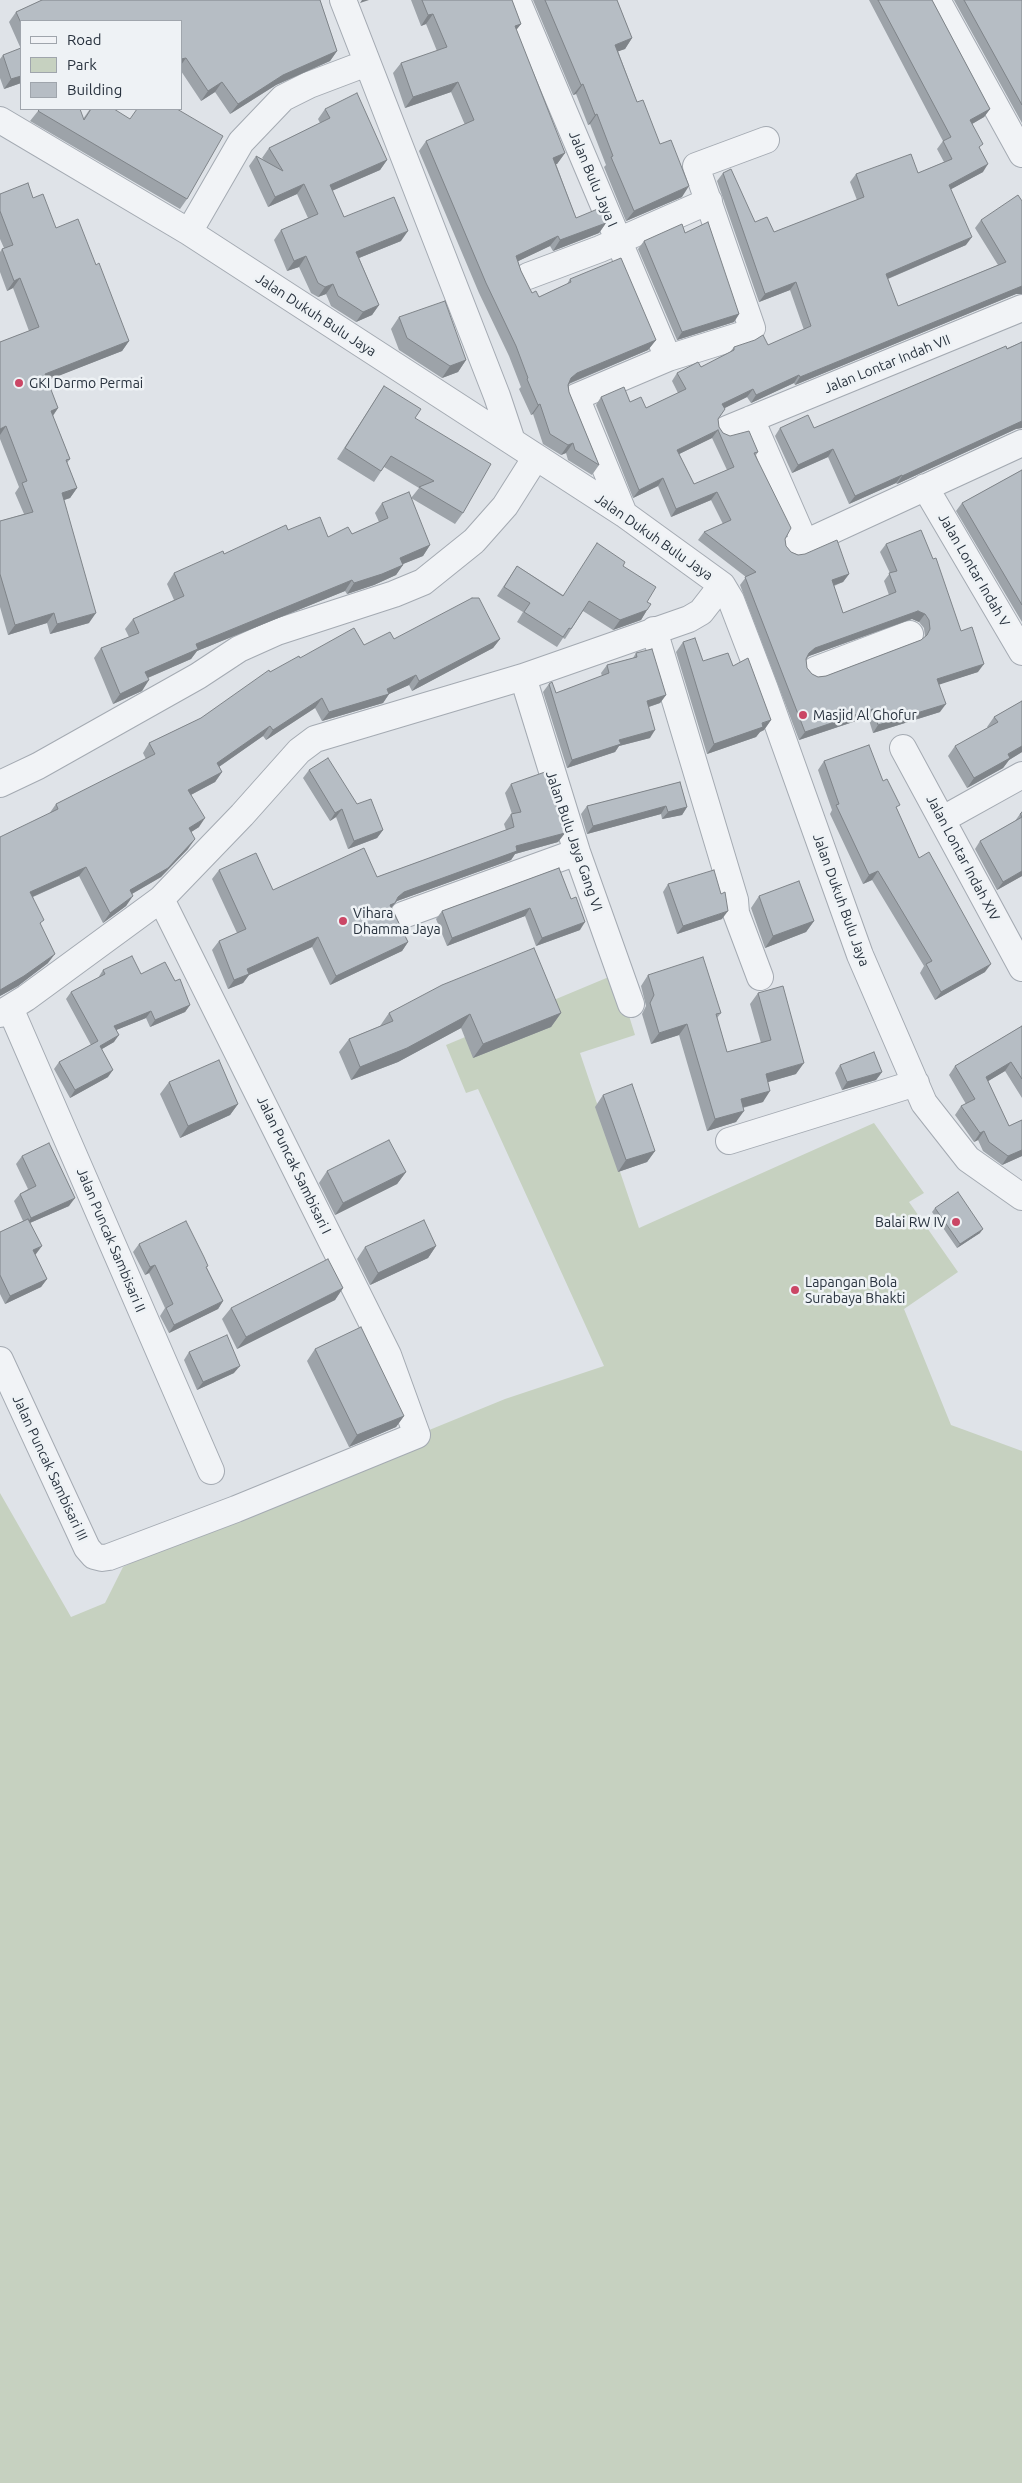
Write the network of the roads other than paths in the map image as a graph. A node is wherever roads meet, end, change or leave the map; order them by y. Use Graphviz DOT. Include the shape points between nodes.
graph roads {
  1 [pos="343,0"];
  2 [pos="517,0"];
  3 [pos="937,0"];
  4 [pos="367,63"];
  5 [pos="0,120"];
  6 [pos="766,140"];
  7 [pos="1022,154"];
  8 [pos="709,201"];
  9 [pos="189,232"];
  10 [pos="618,240"];
  11 [pos="528,276"];
  12 [pos="1022,308"];
  13 [pos="668,358"];
  14 [pos="751,419"];
  15 [pos="727,429"];
  16 [pos="512,441"];
  17 [pos="1022,443"];
  18 [pos="536,457"];
  19 [pos="925,487"];
  20 [pos="624,514"];
  21 [pos="722,585"];
  22 [pos="654,630"];
  23 [pos="910,634"];
  24 [pos="1022,652"];
  25 [pos="815,670"];
  26 [pos="524,677"];
  27 [pos="903,748"];
  28 [pos="1022,775"];
  29 [pos="0,784"];
  30 [pos="943,819"];
  31 [pos="577,852"];
  32 [pos="161,899"];
  33 [pos="403,915"];
  34 [pos="1020,959"];
  35 [pos="760,977"];
  36 [pos="631,1004"];
  37 [pos="5,1011"];
  38 [pos="916,1083"];
  39 [pos="729,1141"];
  40 [pos="1022,1197"];
  41 [pos="0,1360"];
  42 [pos="212,1471"];
  43 [pos="87,1548"];
  1 -- 4 [label="street"];
  2 -- 10 [label="street, Jalan Bulu Jaya I"];
  3 -- 7 [label="street"];
  4 -- 9 [label="street" via="283,98 240,142"];
  4 -- 16 [label="street"];
  5 -- 9 [label="street, Jalan Dukuh Bulu Jaya"];
  6 -- 8 [label="street" via="696,166"];
  8 -- 10 [label="street"];
  8 -- 13 [label="street" via="752,328 745,334"];
  9 -- 16 [label="street, Jalan Dukuh Bulu Jaya"];
  10 -- 11 [label="street"];
  10 -- 13 [label="street, Jalan Bulu Jaya I"];
  12 -- 14 [label="street, Jalan Lontar Indah VII"];
  13 -- 20 [label="street" via="576,397"];
  14 -- 15 [label="street, Jalan Lontar Indah VII"];
  14 -- 19 [label="street" via="799,545"];
  16 -- 18 [label="street, Jalan Dukuh Bulu Jaya"];
  17 -- 19 [label="street"];
  18 -- 20 [label="street, Jalan Dukuh Bulu Jaya"];
  18 -- 29 [label="street" via="505,506 474,541 423,582 277,632 239,649 198,676"];
  19 -- 24 [label="street, Jalan Lontar Indah V"];
  20 -- 21 [label="street, Jalan Dukuh Bulu Jaya"];
  21 -- 22 [label="street" via="702,612"];
  21 -- 38 [label="street, Jalan Dukuh Bulu Jaya" via="773,686 860,955"];
  22 -- 26 [label="street"];
  22 -- 35 [label="street" via="735,900 736,914"];
  23 -- 25 [label="street"];
  26 -- 31 [label="street, Jalan Bulu Jaya Gang VI"];
  26 -- 32 [label="street" via="315,739 304,746"];
  27 -- 30 [label="street, Jalan Lontar Indah XIV"];
  28 -- 30 [label="street"];
  30 -- 34 [label="street, Jalan Lontar Indah XIV"];
  31 -- 33 [label="street"];
  31 -- 36 [label="street, Jalan Bulu Jaya Gang VI"];
  32 -- 37 [label="street"];
  32 -- 43 [label="street, Jalan Puncak Sambisari I" via="388,1355 417,1435 109,1557 94,1556"];
  37 -- 42 [label="street, Jalan Puncak Sambisari II"];
  38 -- 39 [label="street"];
  38 -- 40 [label="street, Jalan Dukuh Bulu Jaya" via="924,1102 968,1159"];
  41 -- 43 [label="street, Jalan Puncak Sambisari III"];
}
